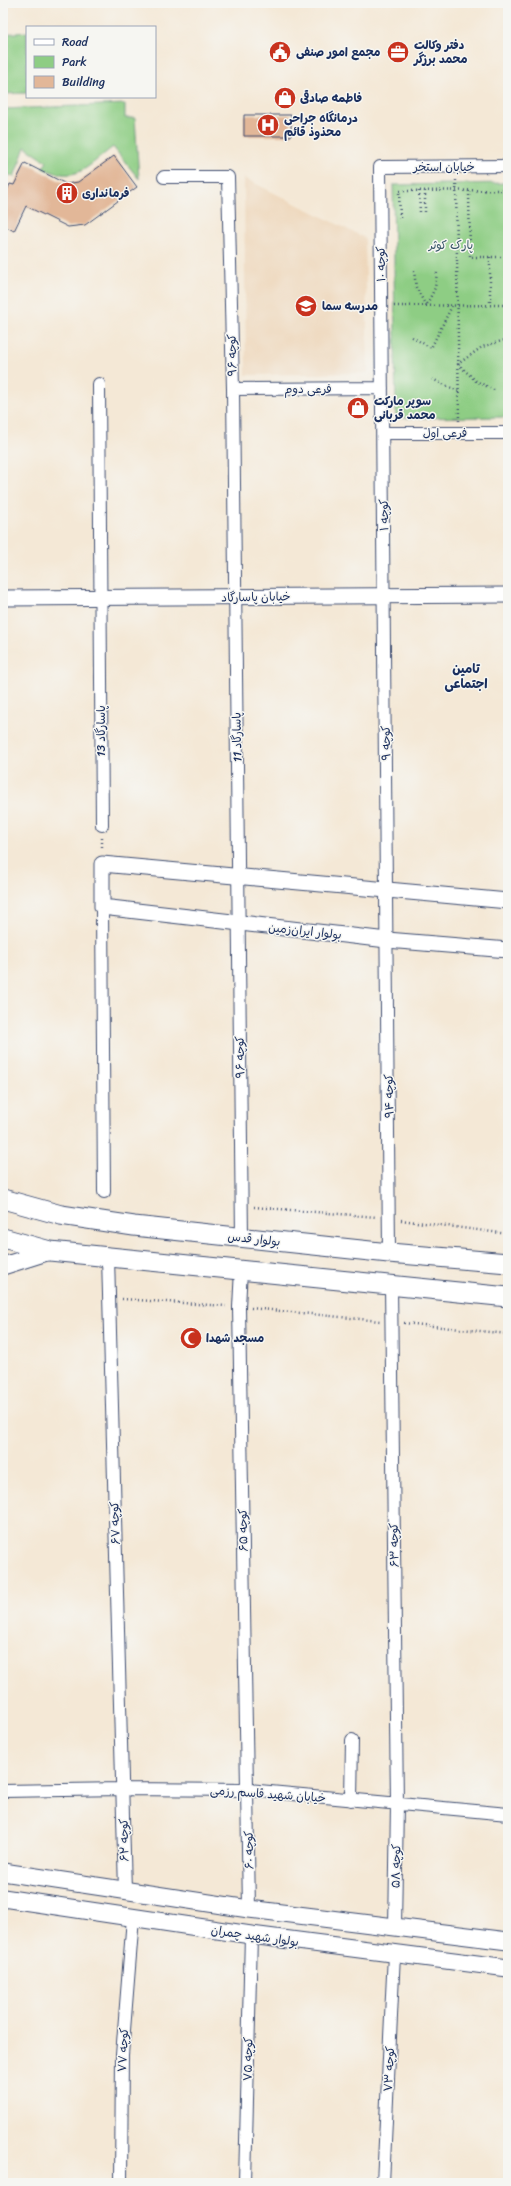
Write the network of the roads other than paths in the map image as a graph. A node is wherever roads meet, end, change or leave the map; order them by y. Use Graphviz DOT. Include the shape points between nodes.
graph roads {
  1 [pos="508,166"];
  2 [pos="380,167"];
  3 [pos="164,177"];
  4 [pos="99,384"];
  5 [pos="382,388"];
  6 [pos="233,389"];
  7 [pos="508,433"];
  8 [pos="383,434"];
  9 [pos="508,595"];
  10 [pos="384,596"];
  11 [pos="235,597"];
  12 [pos="3,598"];
  13 [pos="100,598"];
  14 [pos="102,825"];
  15 [pos="238,876"];
  16 [pos="387,890"];
  17 [pos="508,901"];
  18 [pos="102,907"];
  19 [pos="238,924"];
  20 [pos="387,940"];
  21 [pos="508,950"];
  22 [pos="104,1192"];
  23 [pos="3,1198"];
  24 [pos="3,1238"];
  25 [pos="242,1238"];
  26 [pos="50,1251"];
  27 [pos="389,1253"];
  28 [pos="108,1257"];
  29 [pos="508,1263"];
  30 [pos="3,1266"];
  31 [pos="241,1270"];
  32 [pos="391,1285"];
  33 [pos="508,1297"];
  34 [pos="352,1740"];
  35 [pos="122,1789"];
  36 [pos="248,1790"];
  37 [pos="3,1791"];
  38 [pos="351,1800"];
  39 [pos="397,1804"];
  40 [pos="508,1814"];
  41 [pos="3,1872"];
  42 [pos="125,1891"];
  43 [pos="3,1898"];
  44 [pos="249,1910"];
  45 [pos="133,1918"];
  46 [pos="395,1928"];
  47 [pos="251,1936"];
  48 [pos="508,1941"];
  49 [pos="394,1954"];
  50 [pos="508,1968"];
  51 [pos="121,2183"];
  52 [pos="245,2183"];
  53 [pos="383,2183"];
  1 -- 2 [label="street, خیابان استخر"];
  2 -- 5 [label="street, کوچه ۱۰"];
  3 -- 6 [label="street, کوچه ۹۶" via="228,177"];
  4 -- 13 [label="street, پاسارگاد 13"];
  5 -- 6 [label="street, فرعی دوم"];
  5 -- 8 [label="street, کوچه ۱۰"];
  6 -- 11 [label="street, کوچه ۹۶"];
  7 -- 8 [label="street, فرعی اول"];
  8 -- 10 [label="street, کوچه ۱"];
  9 -- 10 [label="street, خیابان پاسارگاد"];
  10 -- 11 [label="street, خیابان پاسارگاد"];
  10 -- 16 [label="street, کوچه ۹"];
  11 -- 13 [label="street, خیابان پاسارگاد"];
  11 -- 15 [label="street, پاسارگاد 11"];
  12 -- 13 [label="street, خیابان پاسارگاد"];
  13 -- 14 [label="street, پاسارگاد 13"];
  15 -- 16 [label="street"];
  15 -- 18 [label="street" via="102,864"];
  15 -- 19 [label="street, کوچه ۹۶"];
  16 -- 17 [label="street"];
  16 -- 20 [label="street, کوچه ۹"];
  18 -- 19 [label="street, بولوار ایران‌زمین"];
  18 -- 22 [label="street"];
  19 -- 20 [label="street, بولوار ایران‌زمین"];
  19 -- 25 [label="street, کوچه ۹۶"];
  20 -- 21 [label="street, بولوار ایران‌زمین"];
  20 -- 27 [label="street, کوچه ۹۴"];
  23 -- 25 [label="main road, بولوار قدس" via="61,1215"];
  24 -- 26 [label="main road"];
  25 -- 27 [label="main road, بولوار قدس"];
  26 -- 28 [label="main road"];
  26 -- 30 [label="main road"];
  27 -- 29 [label="main road, بولوار قدس"];
  28 -- 31 [label="main road"];
  28 -- 35 [label="street, کوچه ۶۷"];
  31 -- 32 [label="main road"];
  31 -- 36 [label="street, کوچه ۶۵"];
  32 -- 33 [label="main road"];
  32 -- 39 [label="street, کوچه ۶۳"];
  34 -- 38 [label="street"];
  35 -- 36 [label="street, خیابان شهید قاسم رزمی"];
  35 -- 37 [label="street, خیابان شهید قاسم رزمی"];
  35 -- 42 [label="street, کوچه ۶۲"];
  36 -- 38 [label="street, خیابان شهید قاسم رزمی"];
  36 -- 44 [label="street, کوچه ۶۰"];
  38 -- 39 [label="street, خیابان شهید قاسم رزمی"];
  39 -- 40 [label="street, خیابان شهید قاسم رزمی"];
  39 -- 46 [label="street, کوچه ۵۸"];
  41 -- 42 [label="main road"];
  42 -- 44 [label="main road"];
  43 -- 45 [label="main road, بولوار شهید چمران"];
  44 -- 46 [label="main road"];
  45 -- 47 [label="main road, بولوار شهید چمران"];
  45 -- 51 [label="street, کوچه ۷۷" via="122,2055"];
  46 -- 48 [label="main road"];
  47 -- 49 [label="main road, بولوار شهید چمران"];
  47 -- 52 [label="street, کوچه ۷۵"];
  49 -- 50 [label="main road, بولوار شهید چمران"];
  49 -- 53 [label="street, کوچه ۷۳"];
}
